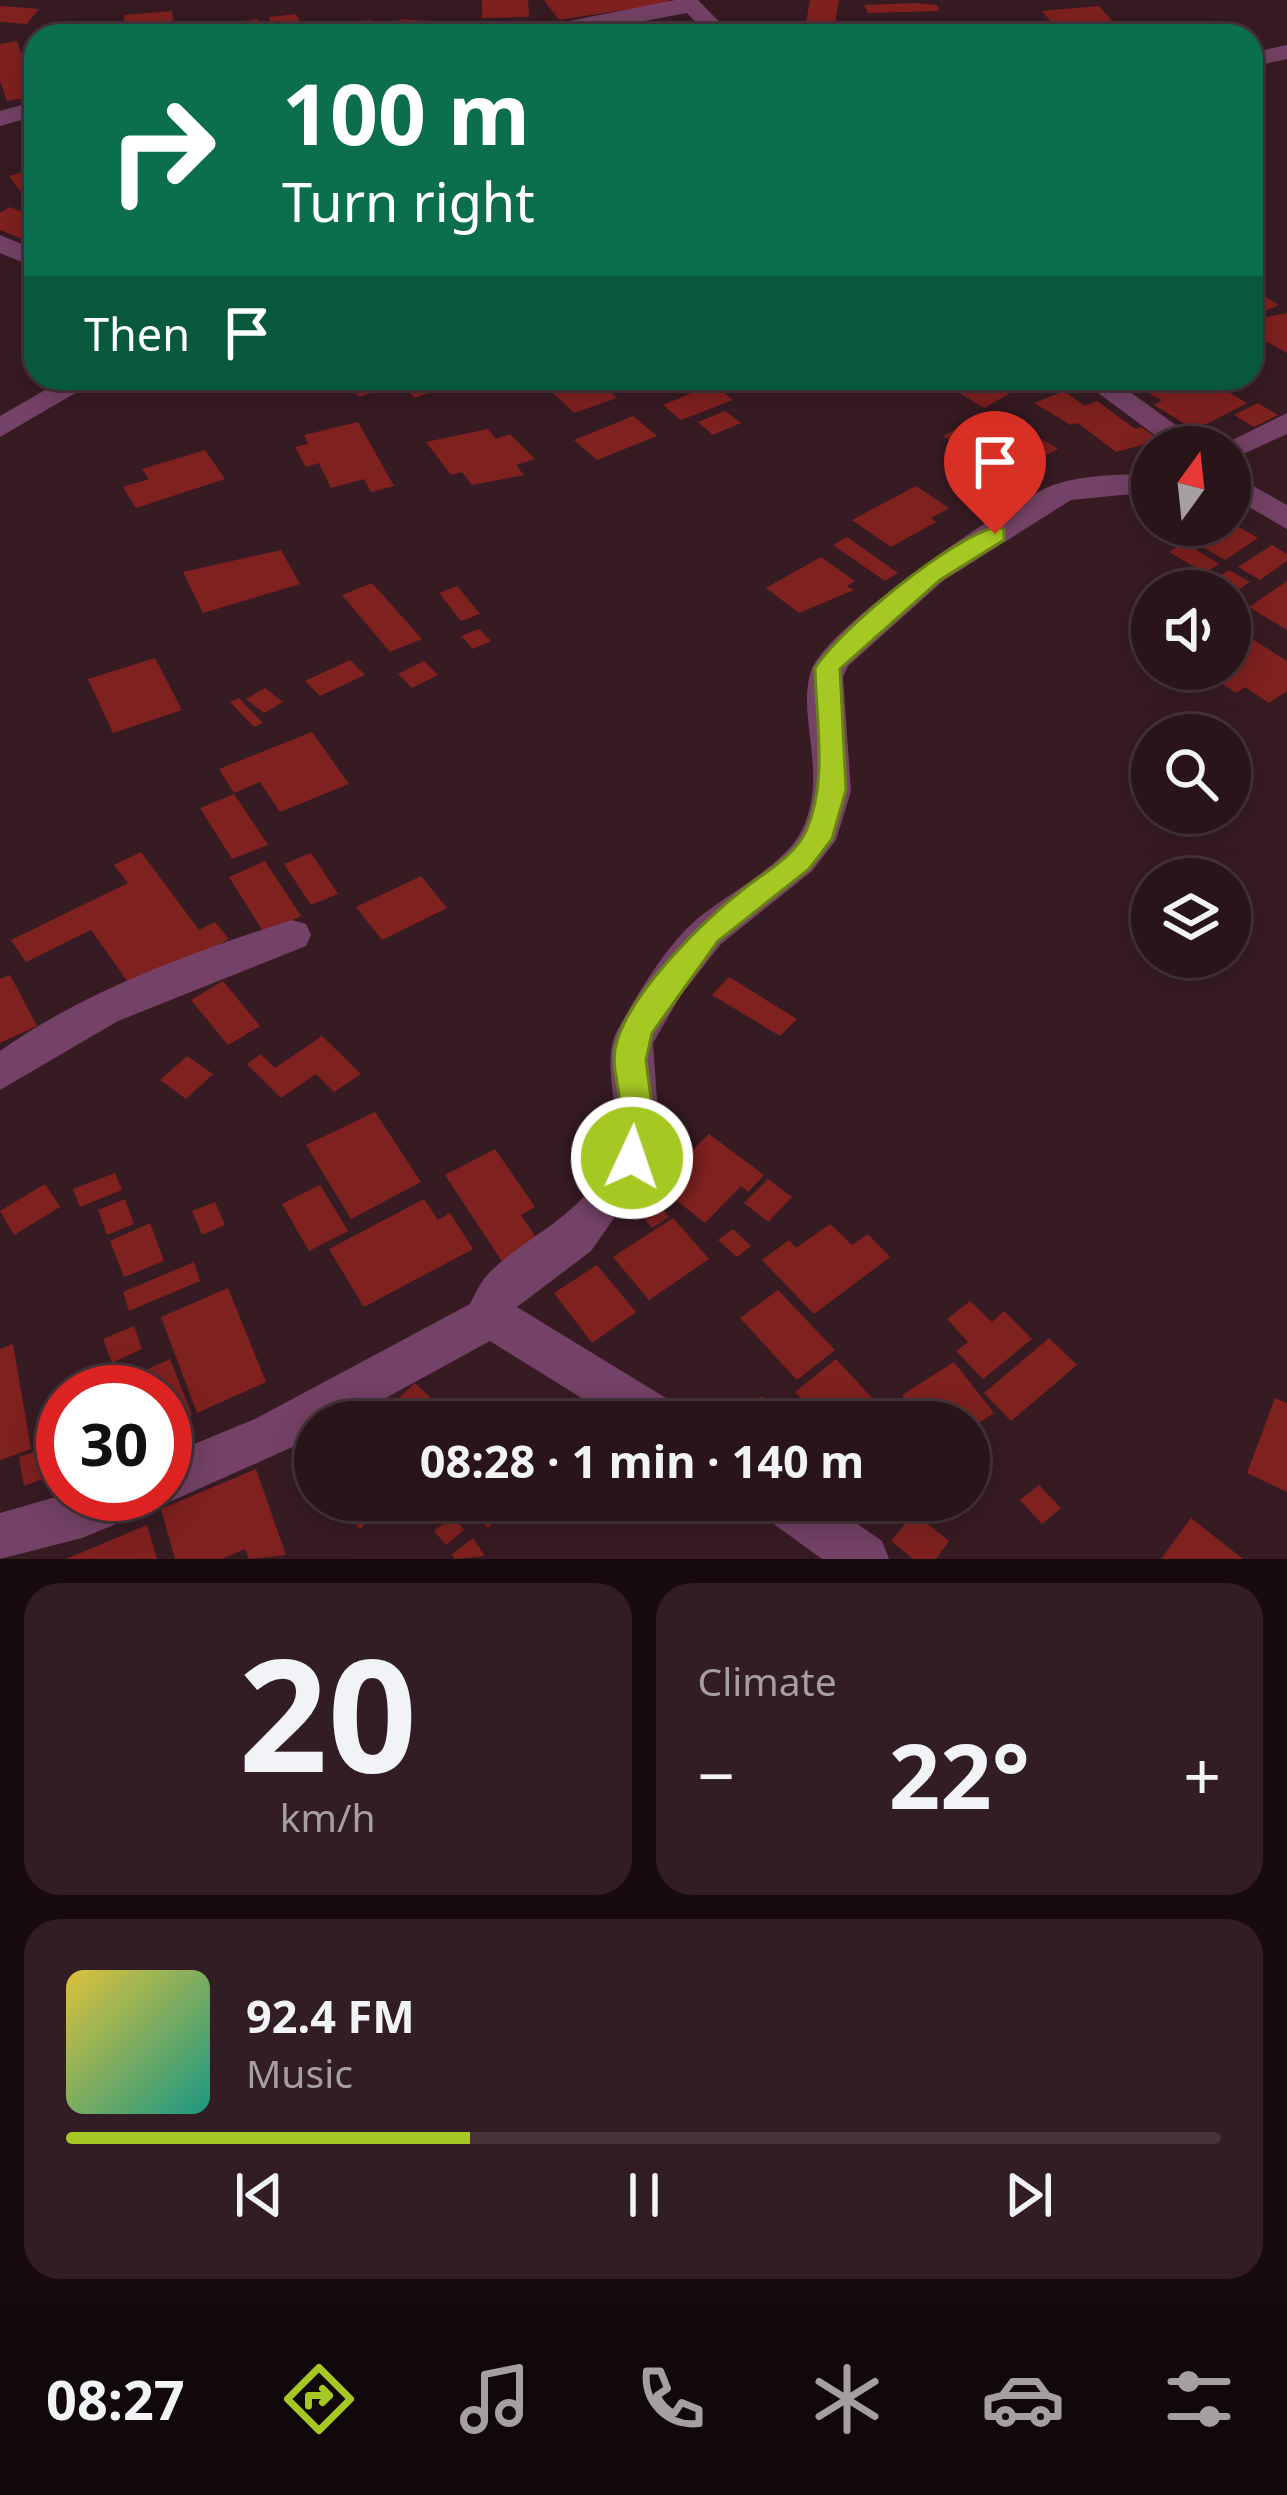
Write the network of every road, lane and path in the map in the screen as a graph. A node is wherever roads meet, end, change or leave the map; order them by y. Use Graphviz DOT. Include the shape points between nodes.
graph roads {
  1 [pos="688,3"];
  2 [pos="587,24"];
  3 [pos="710,24"];
  4 [pos="66,390"];
  5 [pos="1109,390"];
  6 [pos="1287,422"];
  7 [pos="1161,426"];
  8 [pos="0,428"];
  9 [pos="1251,440"];
  10 [pos="1131,484"];
  11 [pos="1251,496"];
  12 [pos="1287,519"];
  13 [pos="292,935"];
  14 [pos="0,1073"];
  15 [pos="486,1319"];
  16 [pos="628,1401"];
  17 [pos="192,1469"];
  18 [pos="58,1521"];
  19 [pos="811,1521"];
  20 [pos="0,1538"];
  21 [pos="864,1559"];
  1 -- 2 [label="street"];
  1 -- 3 [label="street"];
  4 -- 8 [label="street"];
  5 -- 7 [label="street"];
  6 -- 9 [label="street"];
  10 -- 15 [label="street" via="1060,493 932,574 833,660 826,677 832,790 818,839 707,933 667,984 632,1042 632,1158 575,1238 503,1289"];
  11 -- 12 [label="street"];
  13 -- 14 [label="street" via="87,1014"];
  15 -- 16 [label="street"];
  15 -- 17 [label="street" via="272,1435"];
  18 -- 20 [label="street"];
  19 -- 21 [label="street"];
}
